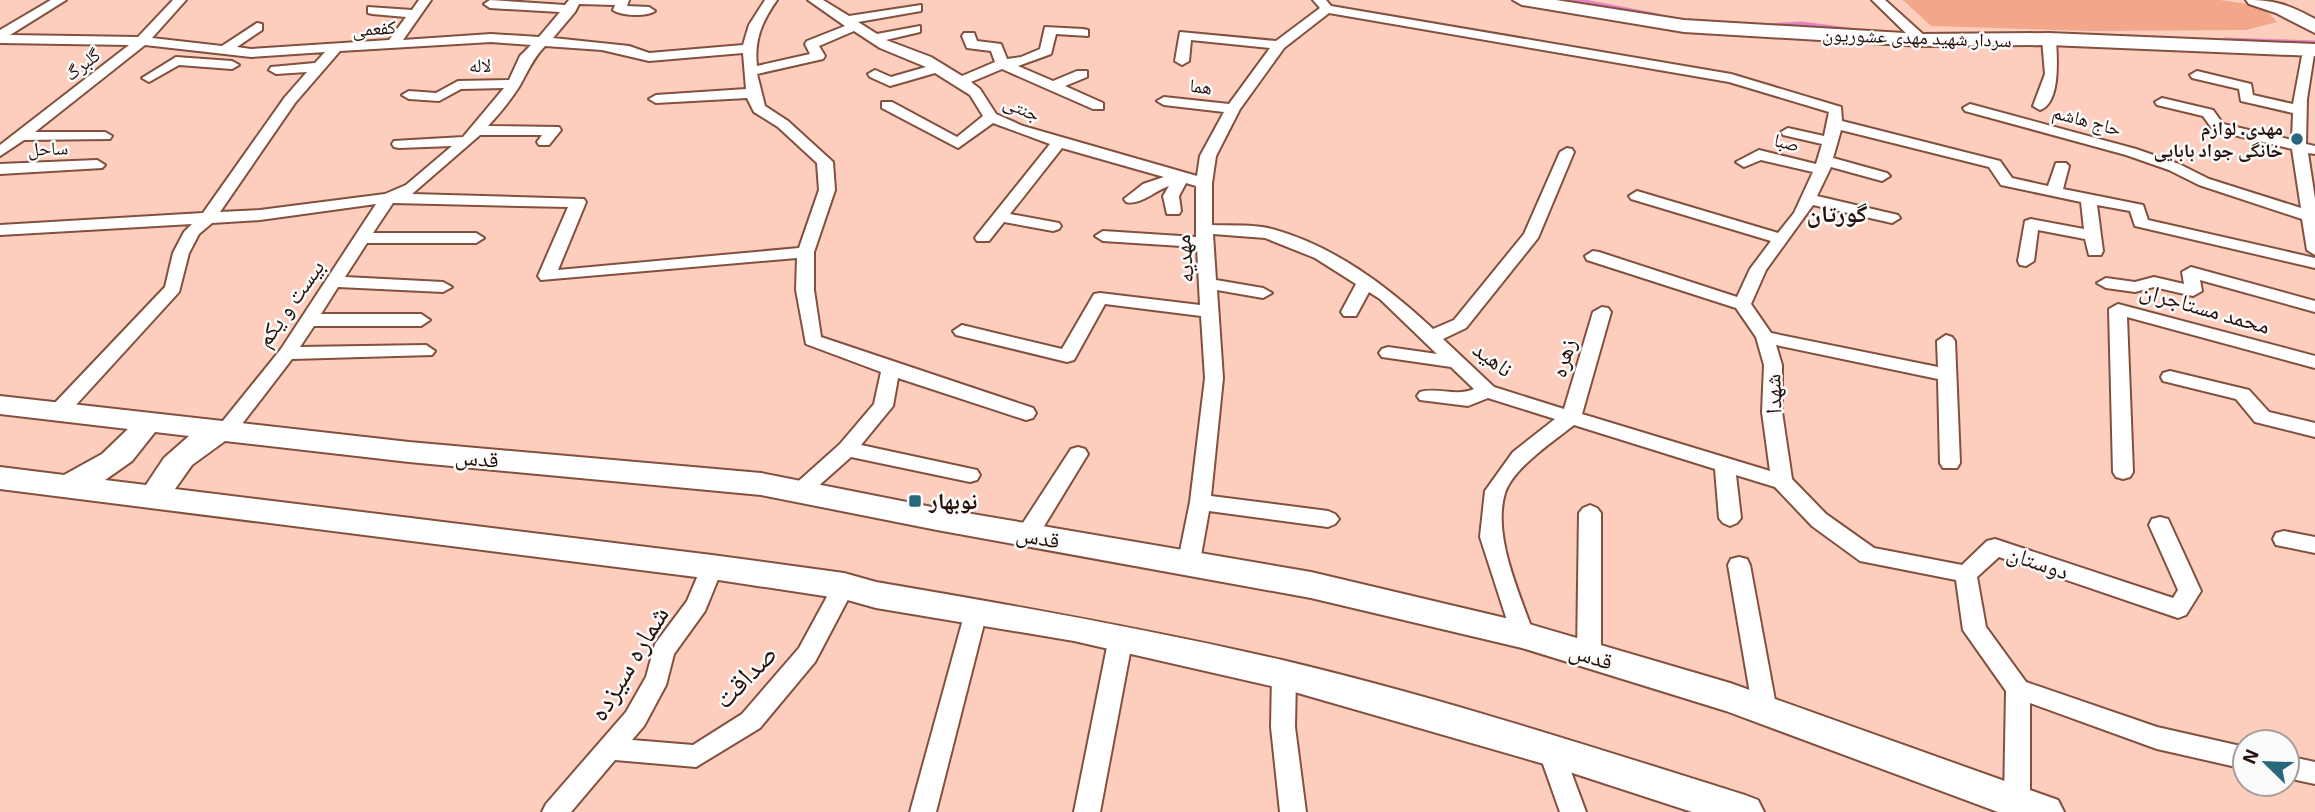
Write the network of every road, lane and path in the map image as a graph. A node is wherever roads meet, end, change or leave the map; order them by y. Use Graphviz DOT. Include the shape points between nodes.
graph roads {
  1 [pos="60,0"];
  2 [pos="180,0"];
  3 [pos="425,0"];
  4 [pos="771,0"];
  5 [pos="814,0"];
  6 [pos="1522,0"];
  7 [pos="1878,0"];
  8 [pos="2256,0"];
  9 [pos="574,3"];
  10 [pos="490,4"];
  11 [pos="1323,4"];
  12 [pos="917,8"];
  13 [pos="372,10"];
  14 [pos="649,12"];
  15 [pos="416,14"];
  16 [pos="849,24"];
  17 [pos="257,27"];
  18 [pos="2315,27"];
  19 [pos="915,29"];
  20 [pos="1083,33"];
  21 [pos="969,36"];
  22 [pos="0,37"];
  23 [pos="874,39"];
  24 [pos="2049,39"];
  25 [pos="1920,40"];
  26 [pos="142,41"];
  27 [pos="647,41"];
  28 [pos="539,42"];
  29 [pos="1279,45"];
  30 [pos="392,46"];
  31 [pos="335,49"];
  32 [pos="747,49"];
  33 [pos="223,51"];
  34 [pos="2315,51"];
  35 [pos="251,53"];
  36 [pos="637,55"];
  37 [pos="1182,61"];
  38 [pos="1002,64"];
  39 [pos="232,65"];
  40 [pos="319,67"];
  41 [pos="936,68"];
  42 [pos="276,70"];
  43 [pos="752,71"];
  44 [pos="875,74"];
  45 [pos="1083,74"];
  46 [pos="2197,75"];
  47 [pos="216,76"];
  48 [pos="149,78"];
  49 [pos="960,82"];
  50 [pos="514,84"];
  51 [pos="1052,87"];
  52 [pos="754,93"];
  53 [pos="409,95"];
  54 [pos="656,99"];
  55 [pos="1164,101"];
  56 [pos="2162,102"];
  57 [pos="2305,104"];
  58 [pos="887,105"];
  59 [pos="1098,106"];
  60 [pos="2040,106"];
  61 [pos="1970,108"];
  62 [pos="1233,110"];
  63 [pos="991,117"];
  64 [pos="1835,124"];
  65 [pos="1788,132"];
  66 [pos="105,135"];
  67 [pos="20,136"];
  68 [pos="472,136"];
  69 [pos="2229,141"];
  70 [pos="544,142"];
  71 [pos="1059,142"];
  72 [pos="1830,142"];
  73 [pos="399,144"];
  74 [pos="2305,151"];
  75 [pos="0,152"];
  76 [pos="1567,152"];
  77 [pos="1744,162"];
  78 [pos="1823,165"];
  79 [pos="97,166"];
  80 [pos="2061,166"];
  81 [pos="0,169"];
  82 [pos="1882,176"];
  83 [pos="1182,177"];
  84 [pos="2310,179"];
  85 [pos="1204,183"];
  86 [pos="2054,191"];
  87 [pos="1637,196"];
  88 [pos="388,198"];
  89 [pos="2088,198"];
  90 [pos="1132,199"];
  91 [pos="1808,199"];
  92 [pos="1173,211"];
  93 [pos="1000,217"];
  94 [pos="2313,217"];
  95 [pos="208,218"];
  96 [pos="1892,219"];
  97 [pos="1053,226"];
  98 [pos="0,230"];
  99 [pos="1103,236"];
  100 [pos="1205,236"];
  101 [pos="364,238"];
  102 [pos="476,238"];
  103 [pos="983,238"];
  104 [pos="1782,239"];
  105 [pos="2315,250"];
  106 [pos="806,252"];
  107 [pos="1593,256"];
  108 [pos="2026,261"];
  109 [pos="2315,263"];
  110 [pos="334,282"];
  111 [pos="1366,282"];
  112 [pos="2106,283"];
  113 [pos="1209,284"];
  114 [pos="443,286"];
  115 [pos="1263,293"];
  116 [pos="1742,304"];
  117 [pos="2315,307"];
  118 [pos="1211,312"];
  119 [pos="1350,312"];
  120 [pos="1602,312"];
  121 [pos="308,320"];
  122 [pos="421,320"];
  123 [pos="962,331"];
  124 [pos="1431,337"];
  125 [pos="1765,337"];
  126 [pos="1946,341"];
  127 [pos="426,351"];
  128 [pos="287,353"];
  129 [pos="1388,353"];
  130 [pos="1455,362"];
  131 [pos="2315,362"];
  132 [pos="891,369"];
  133 [pos="1947,375"];
  134 [pos="2170,377"];
  135 [pos="1487,391"];
  136 [pos="1427,396"];
  137 [pos="0,405"];
  138 [pos="57,413"];
  139 [pos="1026,413"];
  140 [pos="1571,417"];
  141 [pos="146,423"];
  142 [pos="2315,430"];
  143 [pos="222,431"];
  144 [pos="847,449"];
  145 [pos="1078,454"];
  146 [pos="1950,463"];
  147 [pos="1725,464"];
  148 [pos="2123,472"];
  149 [pos="970,475"];
  150 [pos="0,478"];
  151 [pos="1782,482"];
  152 [pos="66,487"];
  153 [pos="799,492"];
  154 [pos="156,497"];
  155 [pos="1200,502"];
  156 [pos="1590,513"];
  157 [pos="1730,518"];
  158 [pos="1328,519"];
  159 [pos="2160,526"];
  160 [pos="1027,535"];
  161 [pos="2284,539"];
  162 [pos="2315,545"];
  163 [pos="1189,561"];
  164 [pos="1740,565"];
  165 [pos="712,567"];
  166 [pos="1966,574"];
  167 [pos="844,586"];
  168 [pos="976,612"];
  169 [pos="1522,635"];
  170 [pos="1121,637"];
  171 [pos="1589,655"];
  172 [pos="1284,675"];
  173 [pos="2018,689"];
  174 [pos="1765,711"];
  175 [pos="610,749"];
  176 [pos="1551,750"];
  177 [pos="2231,755"];
  178 [pos="2031,807"];
  179 [pos="555,812"];
  180 [pos="923,812"];
  181 [pos="1087,812"];
  182 [pos="1293,812"];
  183 [pos="1573,812"];
  184 [pos="1745,812"];
  1 -- 22 [label="street"];
  2 -- 26 [label="street, گلبرگ"];
  3 -- 15 [label="street"];
  4 -- 32 [label="street" via="757,18"];
  5 -- 16 [label="street, جنتی"];
  6 -- 25 [label="main road, سردار شهید مهدی عشوریون" via="1684,26"];
  7 -- 25 [label="street"];
  8 -- 18 [label="main road"];
  9 -- 10 [label="street"];
  9 -- 14 [label="street" via="623,2 619,10"];
  9 -- 28 [label="street"];
  11 -- 29 [label="street, مهدیه"];
  11 -- 64 [label="street" via="1731,79 1836,110"];
  12 -- 16 [label="street"];
  13 -- 15 [label="street"];
  15 -- 30 [label="street"];
  16 -- 23 [label="street, جنتی"];
  16 -- 43 [label="street" via="812,44 818,57"];
  17 -- 33 [label="street"];
  19 -- 23 [label="street"];
  20 -- 38 [label="street" via="1050,30 1045,51"];
  21 -- 38 [label="street" via="972,45 996,47"];
  22 -- 26 [label="street, کفعمی"];
  23 -- 41 [label="street, جنتی"];
  24 -- 25 [label="main road, سردار شهید مهدی عشوریون"];
  24 -- 34 [label="main road, سردار شهید مهدی عشوریون"];
  24 -- 60 [label="street" via="2052,74"];
  26 -- 33 [label="street, کفعمی"];
  26 -- 67 [label="street, گلبرگ"];
  27 -- 36 [label="street"];
  28 -- 30 [label="street, کفعمی" via="491,38"];
  28 -- 36 [label="street, کفعمی" via="616,48"];
  28 -- 50 [label="street"];
  29 -- 37 [label="street" via="1185,35"];
  29 -- 62 [label="street, مهدیه"];
  30 -- 31 [label="street, کفعمی"];
  31 -- 35 [label="street, کفعمی"];
  31 -- 40 [label="street"];
  32 -- 36 [label="street, کفعمی" via="669,57"];
  32 -- 43 [label="street"];
  33 -- 35 [label="street, کفعمی"];
  34 -- 57 [label="street" via="2309,56"];
  35 -- 39 [label="street"];
  38 -- 49 [label="street"];
  38 -- 51 [label="street"];
  39 -- 47 [label="street"];
  39 -- 48 [label="street" via="176,61"];
  40 -- 42 [label="street"];
  40 -- 95 [label="street" via="290,100"];
  41 -- 44 [label="street" via="890,82"];
  41 -- 49 [label="street, جنتی"];
  43 -- 52 [label="street"];
  45 -- 51 [label="street"];
  46 -- 57 [label="street" via="2246,88 2246,98"];
  49 -- 63 [label="street, جنتی" via="975,92"];
  50 -- 53 [label="street, لاله" via="458,85 439,97"];
  50 -- 68 [label="street"];
  51 -- 59 [label="street"];
  52 -- 54 [label="street"];
  52 -- 106 [label="street" via="759,109 825,162 827,190"];
  55 -- 62 [label="street, هما"];
  56 -- 74 [label="street" via="2208,113 2218,127"];
  57 -- 74 [label="street"];
  58 -- 63 [label="street" via="958,144"];
  61 -- 94 [label="street, حاج هاشم" via="2131,152 2204,182"];
  62 -- 85 [label="street, مهدیه" via="1208,156"];
  63 -- 71 [label="street, جنتی"];
  64 -- 72 [label="street"];
  64 -- 86 [label="street" via="1995,164 2006,182"];
  65 -- 72 [label="street"];
  66 -- 67 [label="street"];
  67 -- 75 [label="street, گلبرگ"];
  68 -- 70 [label="street" via="554,130"];
  68 -- 73 [label="street"];
  68 -- 88 [label="street" via="412,188"];
  69 -- 74 [label="street"];
  71 -- 83 [label="street, جنتی"];
  71 -- 93 [label="street"];
  72 -- 78 [label="street"];
  74 -- 84 [label="street"];
  76 -- 124 [label="street" via="1532,235 1460,324"];
  77 -- 78 [label="street, صبا" via="1759,155"];
  78 -- 82 [label="street, صبا"];
  78 -- 91 [label="street"];
  79 -- 81 [label="street, ساحل"];
  80 -- 86 [label="street"];
  83 -- 85 [label="street, جنتی"];
  83 -- 90 [label="street" via="1149,187"];
  83 -- 92 [label="street" via="1171,196"];
  84 -- 94 [label="street"];
  85 -- 100 [label="street, مهدیه"];
  86 -- 89 [label="street"];
  87 -- 104 [label="street"];
  88 -- 95 [label="street"];
  88 -- 101 [label="street, بیست و یکم"];
  88 -- 106 [label="street" via="578,202 547,276"];
  89 -- 108 [label="street" via="2094,244 2031,224"];
  89 -- 109 [label="street" via="2137,208 2141,223"];
  91 -- 96 [label="street"];
  91 -- 104 [label="street"];
  93 -- 97 [label="street"];
  93 -- 103 [label="street"];
  94 -- 105 [label="street"];
  95 -- 98 [label="street"];
  95 -- 138 [label="street" via="192,232 181,253 173,288"];
  99 -- 100 [label="street, ناهید"];
  100 -- 111 [label="street, ناهید" via="1268,233 1321,254"];
  100 -- 113 [label="street, مهدیه"];
  101 -- 102 [label="street"];
  101 -- 110 [label="street, بیست و یکم"];
  104 -- 116 [label="street" via="1758,269"];
  106 -- 132 [label="street" via="805,290 812,340"];
  107 -- 116 [label="street"];
  110 -- 114 [label="street"];
  110 -- 121 [label="street, بیست و یکم"];
  111 -- 119 [label="street"];
  111 -- 124 [label="street, ناهید"];
  112 -- 117 [label="street" via="2135,287 2154,282 2193,291 2191,272"];
  113 -- 115 [label="street"];
  113 -- 118 [label="street, مهدیه"];
  116 -- 125 [label="street, شهدا"];
  118 -- 123 [label="street" via="1100,298 1067,356"];
  118 -- 155 [label="street, مهدیه" via="1214,378"];
  120 -- 140 [label="street, زهره"];
  121 -- 122 [label="street"];
  121 -- 128 [label="street, بیست و یکم"];
  124 -- 130 [label="street, ناهید"];
  125 -- 133 [label="street"];
  125 -- 151 [label="street, شهدا" via="1773,365 1772,412"];
  126 -- 133 [label="street"];
  127 -- 128 [label="street"];
  128 -- 143 [label="street, بیست و یکم"];
  129 -- 130 [label="street"];
  130 -- 135 [label="street, ناهید"];
  131 -- 148 [label="street, محمد مستاجران" via="2118,309"];
  132 -- 139 [label="street"];
  132 -- 144 [label="street" via="883,406"];
  133 -- 146 [label="street"];
  134 -- 142 [label="street" via="2242,394 2262,417"];
  135 -- 136 [label="street" via="1468,400"];
  135 -- 140 [label="street, ناهید"];
  137 -- 138 [label="main road, قدس"];
  138 -- 141 [label="main road, قدس"];
  140 -- 147 [label="street, ناهید"];
  140 -- 169 [label="street" via="1520,457 1495,491 1491,537"];
  141 -- 143 [label="main road, قدس"];
  141 -- 152 [label="main road" via="137,441 111,464"];
  143 -- 153 [label="main road, قدس" via="761,484"];
  143 -- 154 [label="main road" via="175,461"];
  144 -- 149 [label="street"];
  144 -- 153 [label="street"];
  145 -- 160 [label="street"];
  147 -- 151 [label="street, ناهید"];
  147 -- 157 [label="street"];
  150 -- 152 [label="main road"];
  151 -- 166 [label="street" via="1819,520 1868,555"];
  152 -- 154 [label="main road"];
  153 -- 160 [label="main road, قدس"];
  154 -- 165 [label="main road"];
  155 -- 158 [label="street"];
  155 -- 163 [label="street, مهدیه"];
  156 -- 171 [label="street"];
  159 -- 166 [label="street, دوستان" via="2190,591 2178,609 1995,547"];
  160 -- 163 [label="main road, قدس"];
  161 -- 162 [label="street"];
  163 -- 169 [label="main road, قدس"];
  164 -- 174 [label="street"];
  165 -- 167 [label="main road"];
  165 -- 175 [label="street, شماره سیزده" via="697,605 663,651 658,678 635,719"];
  166 -- 173 [label="street" via="1975,630"];
  167 -- 168 [label="main road" via="876,596"];
  167 -- 175 [label="street, صداقت" via="807,655 751,721 696,756"];
  168 -- 170 [label="main road"];
  168 -- 180 [label="street"];
  169 -- 171 [label="main road, قدس"];
  170 -- 172 [label="main road"];
  170 -- 181 [label="street"];
  171 -- 174 [label="main road, قدس"];
  172 -- 176 [label="main road"];
  172 -- 182 [label="street" via="1283,727"];
  173 -- 177 [label="street" via="2157,738"];
  173 -- 178 [label="street"];
  174 -- 178 [label="main road, قدس"];
  175 -- 179 [label="street, شماره سیزده"];
  176 -- 183 [label="street"];
  176 -- 184 [label="main road"];
}
